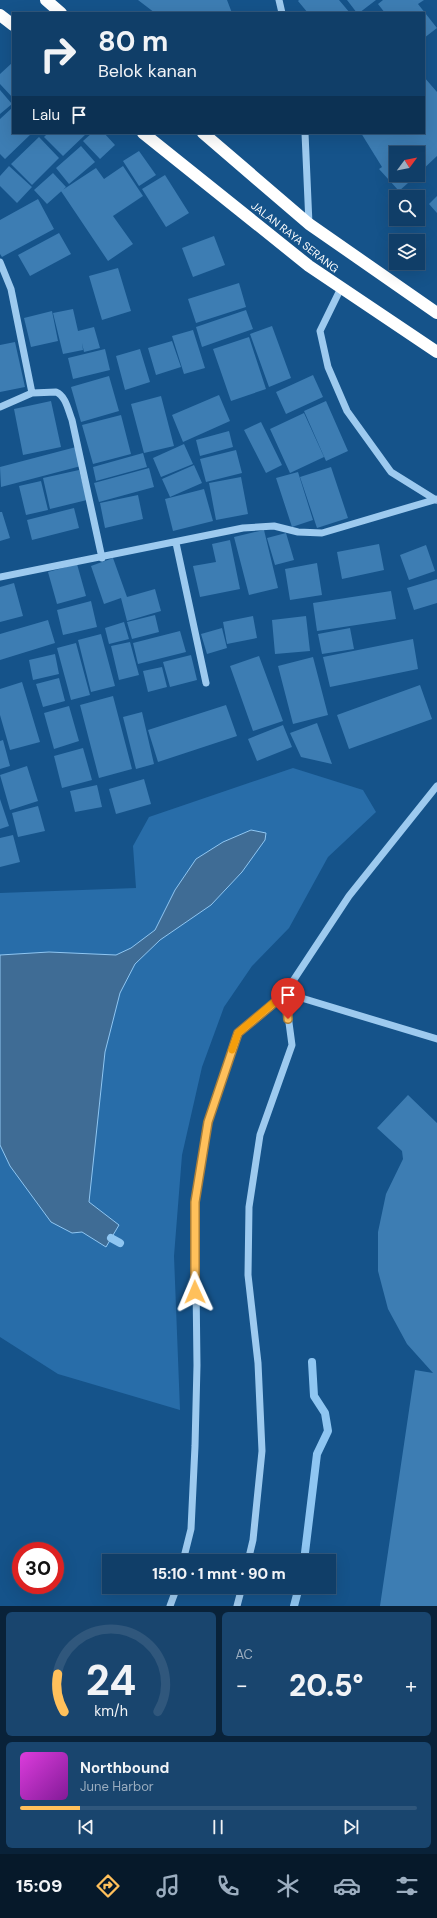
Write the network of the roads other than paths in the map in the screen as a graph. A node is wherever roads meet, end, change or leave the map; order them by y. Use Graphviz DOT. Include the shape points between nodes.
graph roads {
  1 [pos="46,0"];
  2 [pos="279,0"];
  3 [pos="60,12"];
  4 [pos="282,12"];
  5 [pos="0,15"];
  6 [pos="12,24"];
  7 [pos="144,134"];
  8 [pos="204,134"];
  9 [pos="305,134"];
  10 [pos="309,224"];
  11 [pos="0,262"];
  12 [pos="341,288"];
  13 [pos="437,313"];
  14 [pos="437,352"];
  15 [pos="32,393"];
  16 [pos="0,407"];
  17 [pos="436,500"];
  18 [pos="176,543"];
  19 [pos="102,558"];
  20 [pos="0,577"];
  21 [pos="206,683"];
  22 [pos="437,786"];
  23 [pos="286,993"];
  24 [pos="437,1039"];
  25 [pos="185,1554"];
  26 [pos="250,1554"];
  27 [pos="174,1594"];
  28 [pos="240,1594"];
  29 [pos="170,1606"];
  30 [pos="237,1606"];
  1 -- 3 [label="highway"];
  2 -- 4 [label="street"];
  5 -- 6 [label="highway"];
  7 -- 12 [label="highway, JALAN RAYA SERANG" via="309,266"];
  8 -- 10 [label="highway, JALAN RAYA SERANG"];
  9 -- 10 [label="street"];
  10 -- 13 [label="highway, JALAN RAYA SERANG"];
  11 -- 15 [label="street" via="11,289"];
  12 -- 14 [label="highway, JALAN RAYA SERANG"];
  12 -- 17 [label="street" via="320,331 328,367 347,411 390,472"];
  15 -- 16 [label="street"];
  15 -- 19 [label="street" via="56,392 65,400 72,420"];
  17 -- 18 [label="street" via="322,533 298,532 274,526 243,528"];
  18 -- 19 [label="street"];
  18 -- 21 [label="street"];
  19 -- 20 [label="street"];
  22 -- 23 [label="street" via="349,896"];
  23 -- 24 [label="street"];
  23 -- 25 [label="street" via="238,1033 208,1122 195,1202 195,1446 191,1529"];
  23 -- 26 [label="street" via="292,1045 260,1135 249,1207 248,1275 258,1363 262,1451"];
  27 -- 29 [label="street"];
  28 -- 30 [label="street"];
}
